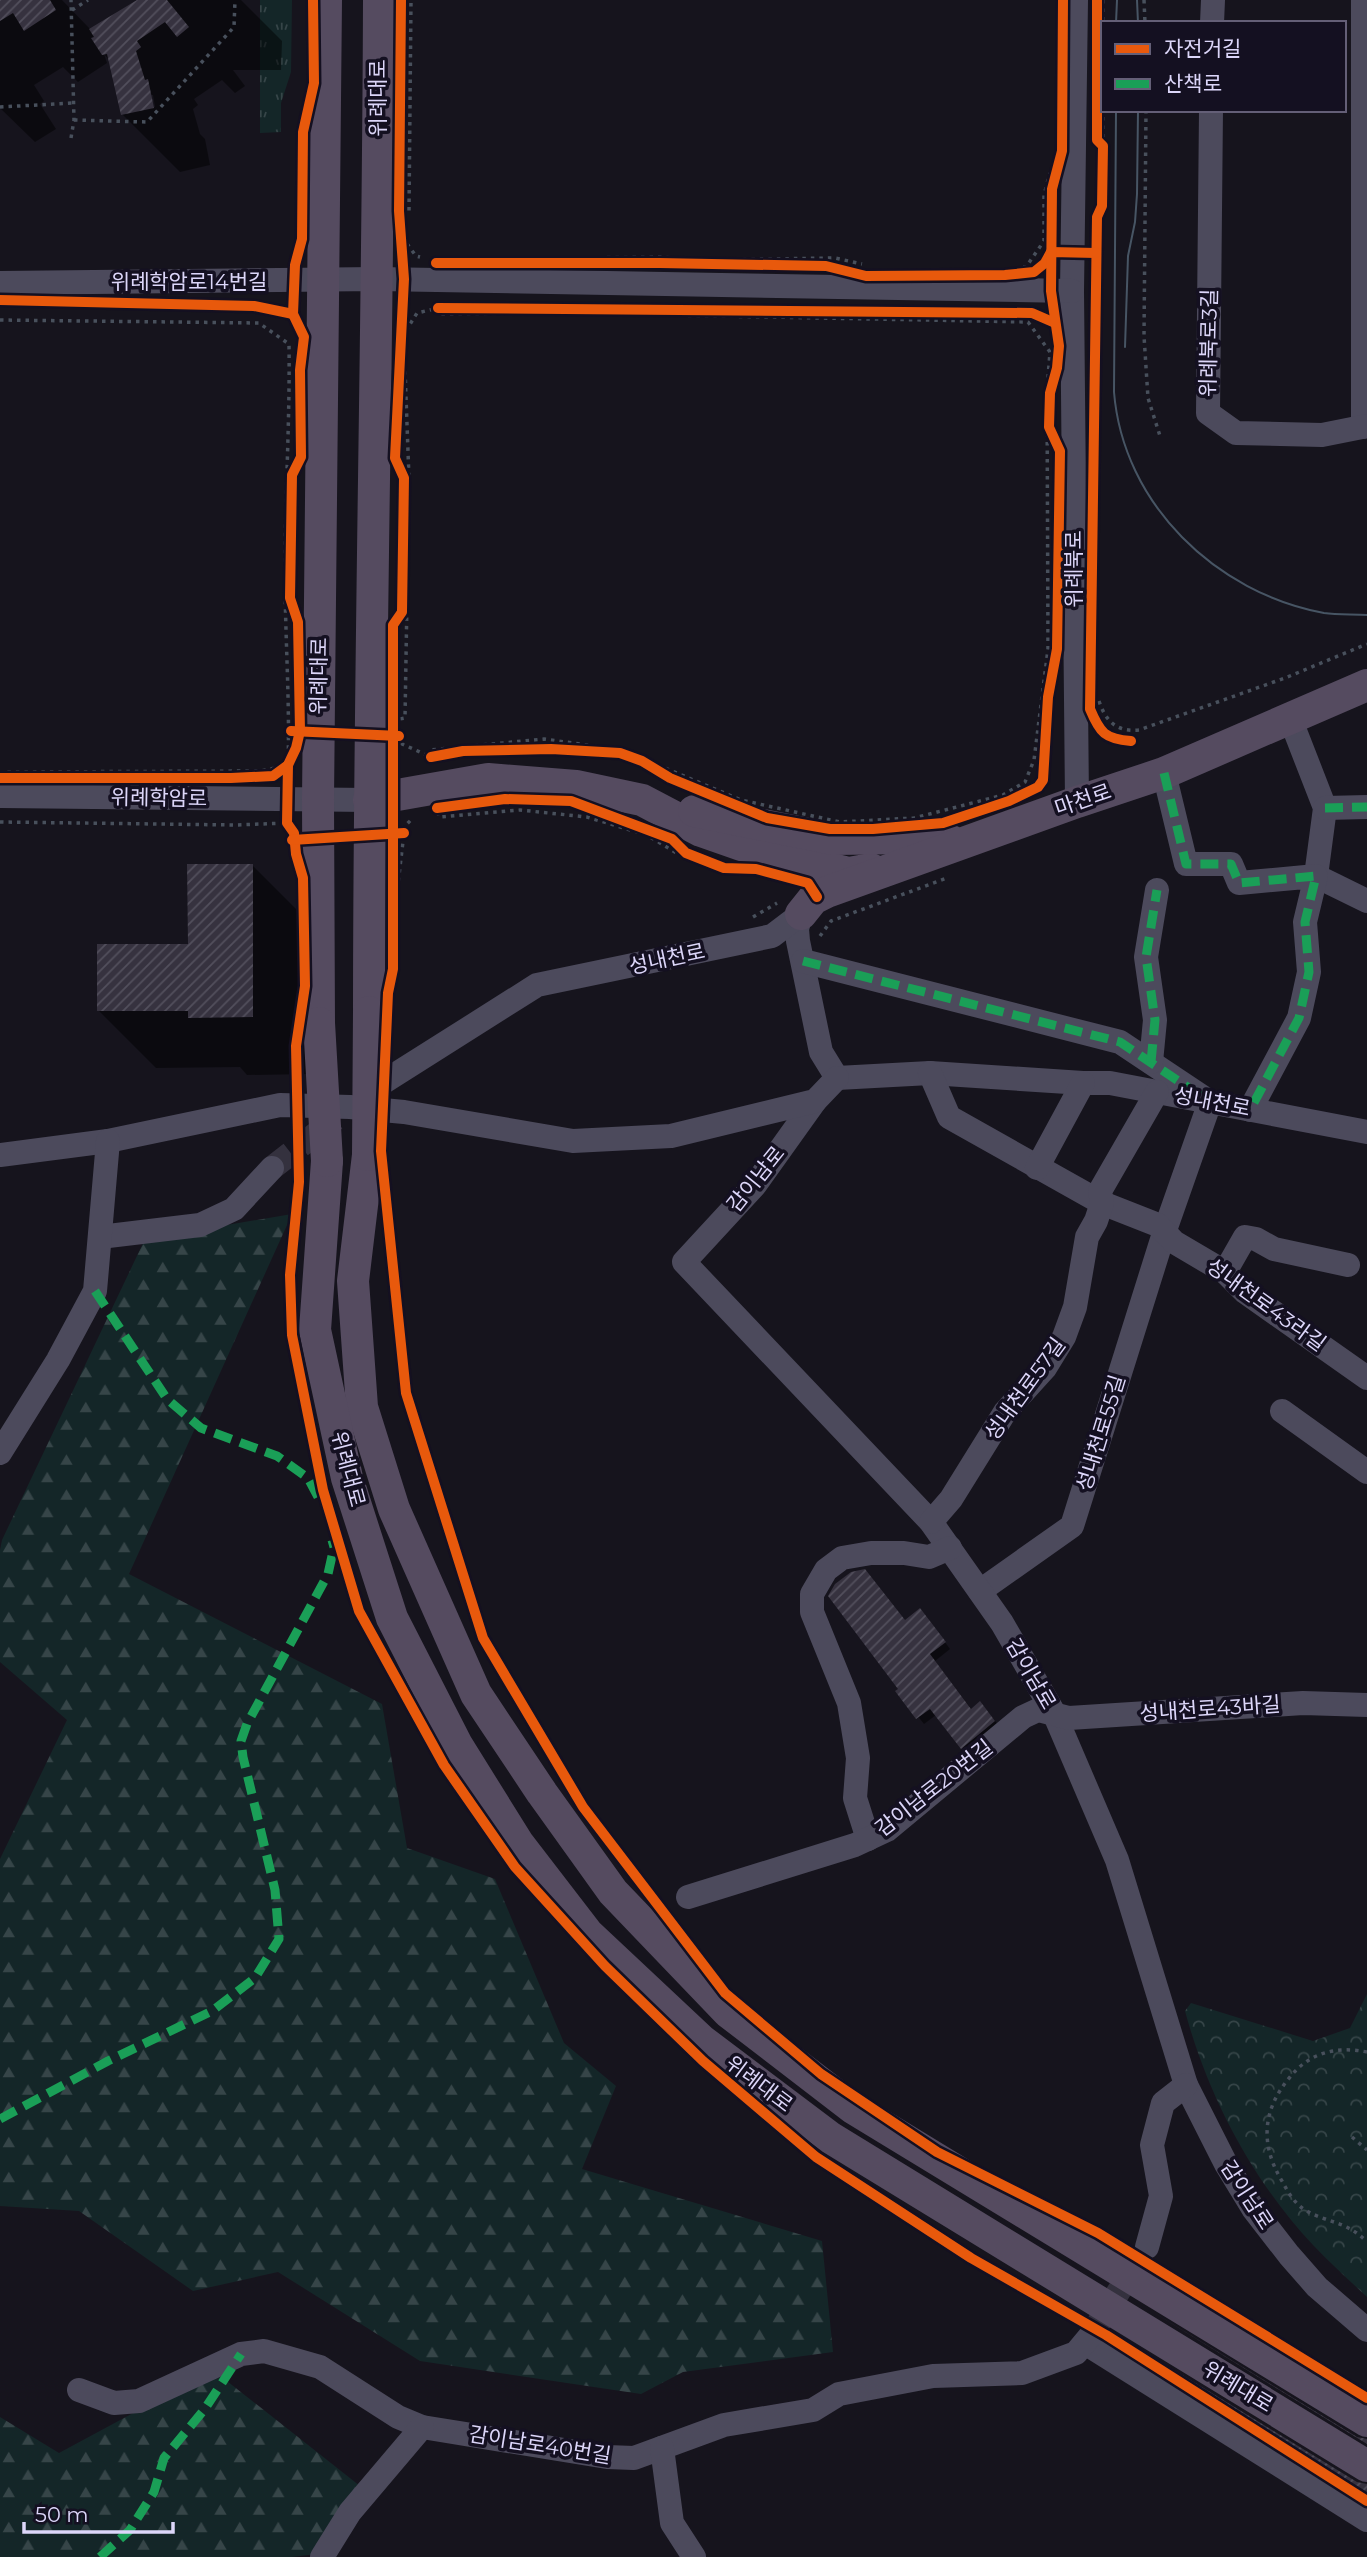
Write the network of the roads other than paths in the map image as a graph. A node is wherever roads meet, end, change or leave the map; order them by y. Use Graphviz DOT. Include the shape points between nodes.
graph roads {
  1 [pos="326,0"];
  2 [pos="379,0"];
  3 [pos="1076,0"];
  4 [pos="1213,0"];
  5 [pos="1363,0"];
  6 [pos="1212,21"];
  7 [pos="1358,61"];
  8 [pos="1211,112"];
  9 [pos="391,279"];
  10 [pos="325,281"];
  11 [pos="0,284"];
  12 [pos="1072,291"];
  13 [pos="1365,427"];
  14 [pos="1367,685"];
  15 [pos="1290,718"];
  16 [pos="1164,773"];
  17 [pos="0,796"];
  18 [pos="642,800"];
  19 [pos="1077,802"];
  20 [pos="393,804"];
  21 [pos="1367,807"];
  22 [pos="298,808"];
  23 [pos="1325,808"];
  24 [pos="966,842"];
  25 [pos="922,858"];
  26 [pos="1316,876"];
  27 [pos="1157,890"];
  28 [pos="1361,892"];
  29 [pos="791,908"];
  30 [pos="811,963"];
  31 [pos="1151,1062"];
  32 [pos="930,1073"];
  33 [pos="837,1078"];
  34 [pos="382,1083"];
  35 [pos="1083,1083"];
  36 [pos="1157,1092"];
  37 [pos="815,1101"];
  38 [pos="1210,1102"];
  39 [pos="1250,1110"];
  40 [pos="1367,1132"];
  41 [pos="108,1141"];
  42 [pos="0,1156"];
  43 [pos="272,1168"];
  44 [pos="1037,1168"];
  45 [pos="1102,1203"];
  46 [pos="1164,1233"];
  47 [pos="100,1237"];
  48 [pos="1348,1265"];
  49 [pos="1225,1272"];
  50 [pos="1367,1378"];
  51 [pos="1282,1411"];
  52 [pos="0,1453"];
  53 [pos="1367,1472"];
  54 [pos="932,1522"];
  55 [pos="950,1548"];
  56 [pos="980,1591"];
  57 [pos="1367,1704"];
  58 [pos="1055,1713"];
  59 [pos="868,1839"];
  60 [pos="688,1897"];
  61 [pos="1186,2085"];
  62 [pos="1147,2246"];
  63 [pos="1367,2330"];
  64 [pos="79,2390"];
  65 [pos="1367,2421"];
  66 [pos="422,2427"];
  67 [pos="662,2448"];
  68 [pos="1367,2466"];
  69 [pos="1367,2520"];
  70 [pos="322,2557"];
  71 [pos="694,2557"];
  1 -- 10 [label="main road, 위례대로"];
  2 -- 9 [label="main road, 위례대로"];
  3 -- 12 [label="street, 위례북로" via="1084,253"];
  4 -- 6 [label="street"];
  5 -- 7 [label="street, 위례북로3길"];
  7 -- 13 [label="street, 위례북로3길"];
  8 -- 13 [label="street, 위례북로3길" via="1208,413 1236,433 1322,435"];
  9 -- 10 [label="street, 위례학암로14번길"];
  9 -- 12 [label="street, 위례학암로14번길" via="687,274"];
  9 -- 20 [label="main road, 위례대로"];
  10 -- 11 [label="street, 위례학암로14번길"];
  10 -- 22 [label="main road, 위례대로"];
  12 -- 19 [label="street, 위례북로"];
  14 -- 15 [label="main road, 마천로"];
  15 -- 16 [label="main road, 마천로"];
  15 -- 23 [label="street"];
  16 -- 19 [label="main road, 마천로"];
  16 -- 26 [label="street" via="1186,864 1230,864 1239,883"];
  17 -- 22 [label="street, 위례학암로"];
  18 -- 20 [label="main road" via="576,786 488,779"];
  18 -- 24 [label="main road" via="834,839"];
  18 -- 25 [label="main road" via="713,835 761,852 849,873"];
  19 -- 24 [label="main road, 마천로"];
  20 -- 22 [label="street, 위례학암로"];
  20 -- 65 [label="main road, 위례대로, bridge" via="369,1012 368,1156 354,1281 362,1407 394,1509 476,1694 613,1892 728,2012 853,2108"];
  21 -- 23 [label="street"];
  22 -- 68 [label="main road, 위례대로, bridge" via="327,1161 316,1330 347,1478 392,1618 457,1745 511,1832 588,1934 701,2040 831,2138"];
  23 -- 26 [label="street"];
  24 -- 25 [label="main road, 마천로"];
  25 -- 29 [label="main road, 마천로" via="875,890 813,899"];
  26 -- 28 [label="street"];
  26 -- 39 [label="street" via="1305,922 1309,972 1299,1018"];
  27 -- 31 [label="street" via="1146,957 1155,1020"];
  29 -- 30 [label="street"];
  29 -- 34 [label="street, 성내천로" via="772,936 537,985"];
  30 -- 31 [label="street" via="1120,1042"];
  30 -- 33 [label="street" via="821,1052"];
  31 -- 38 [label="street"];
  32 -- 33 [label="street, 성내천로"];
  32 -- 35 [label="street, 성내천로"];
  32 -- 44 [label="street" via="949,1117"];
  33 -- 37 [label="street"];
  35 -- 36 [label="street, 성내천로"];
  35 -- 44 [label="street"];
  36 -- 38 [label="street, 성내천로"];
  36 -- 45 [label="street, 성내천로57길" via="1101,1191"];
  37 -- 41 [label="street" via="671,1136 573,1141 404,1112 280,1105"];
  37 -- 54 [label="street, 감이남로" via="755,1185 684,1262"];
  38 -- 39 [label="street, 성내천로"];
  38 -- 46 [label="street, 성내천로55길"];
  39 -- 40 [label="street, 성내천로"];
  41 -- 42 [label="street"];
  41 -- 47 [label="street"];
  43 -- 47 [label="street" via="234,1209 201,1225"];
  44 -- 45 [label="street"];
  45 -- 46 [label="street" via="1158,1225"];
  45 -- 54 [label="street, 성내천로57길" via="1087,1237 1075,1307 1064,1337 1045,1368 1005,1412"];
  46 -- 49 [label="street, 성내천로43라길"];
  46 -- 56 [label="street, 성내천로55길" via="1072,1526"];
  47 -- 52 [label="street" via="95,1291"];
  48 -- 49 [label="street" via="1274,1249 1245,1237"];
  49 -- 50 [label="street, 성내천로43라길" via="1245,1292"];
  51 -- 53 [label="street"];
  54 -- 55 [label="street, 감이남로"];
  55 -- 56 [label="street, 감이남로"];
  55 -- 59 [label="street" via="929,1557 871,1553 842,1558 826,1570 812,1594 812,1612 849,1703 858,1758 855,1798"];
  56 -- 58 [label="street, 감이남로"];
  57 -- 58 [label="street, 성내천로43바길" via="1303,1703 1069,1718"];
  58 -- 59 [label="street, 감이남로20번길" via="1038,1710 1023,1717 887,1830"];
  58 -- 61 [label="street, 감이남로" via="1117,1860"];
  59 -- 60 [label="street, 감이남로20번길"];
  61 -- 62 [label="street" via="1163,2103 1152,2145 1161,2196"];
  61 -- 63 [label="street, 감이남로" via="1254,2210 1317,2287"];
  64 -- 66 [label="street, 감이남로40번길" via="114,2403 139,2401 241,2354 264,2351 320,2367 398,2417"];
  66 -- 67 [label="street, 감이남로40번길" via="607,2457 634,2458"];
  66 -- 70 [label="street" via="350,2512"];
  67 -- 69 [label="street, 감이남로40번길" via="724,2425 813,2410 839,2394 933,2376 1022,2373 1076,2353 1088,2339"];
  67 -- 71 [label="street" via="672,2523"];
}
